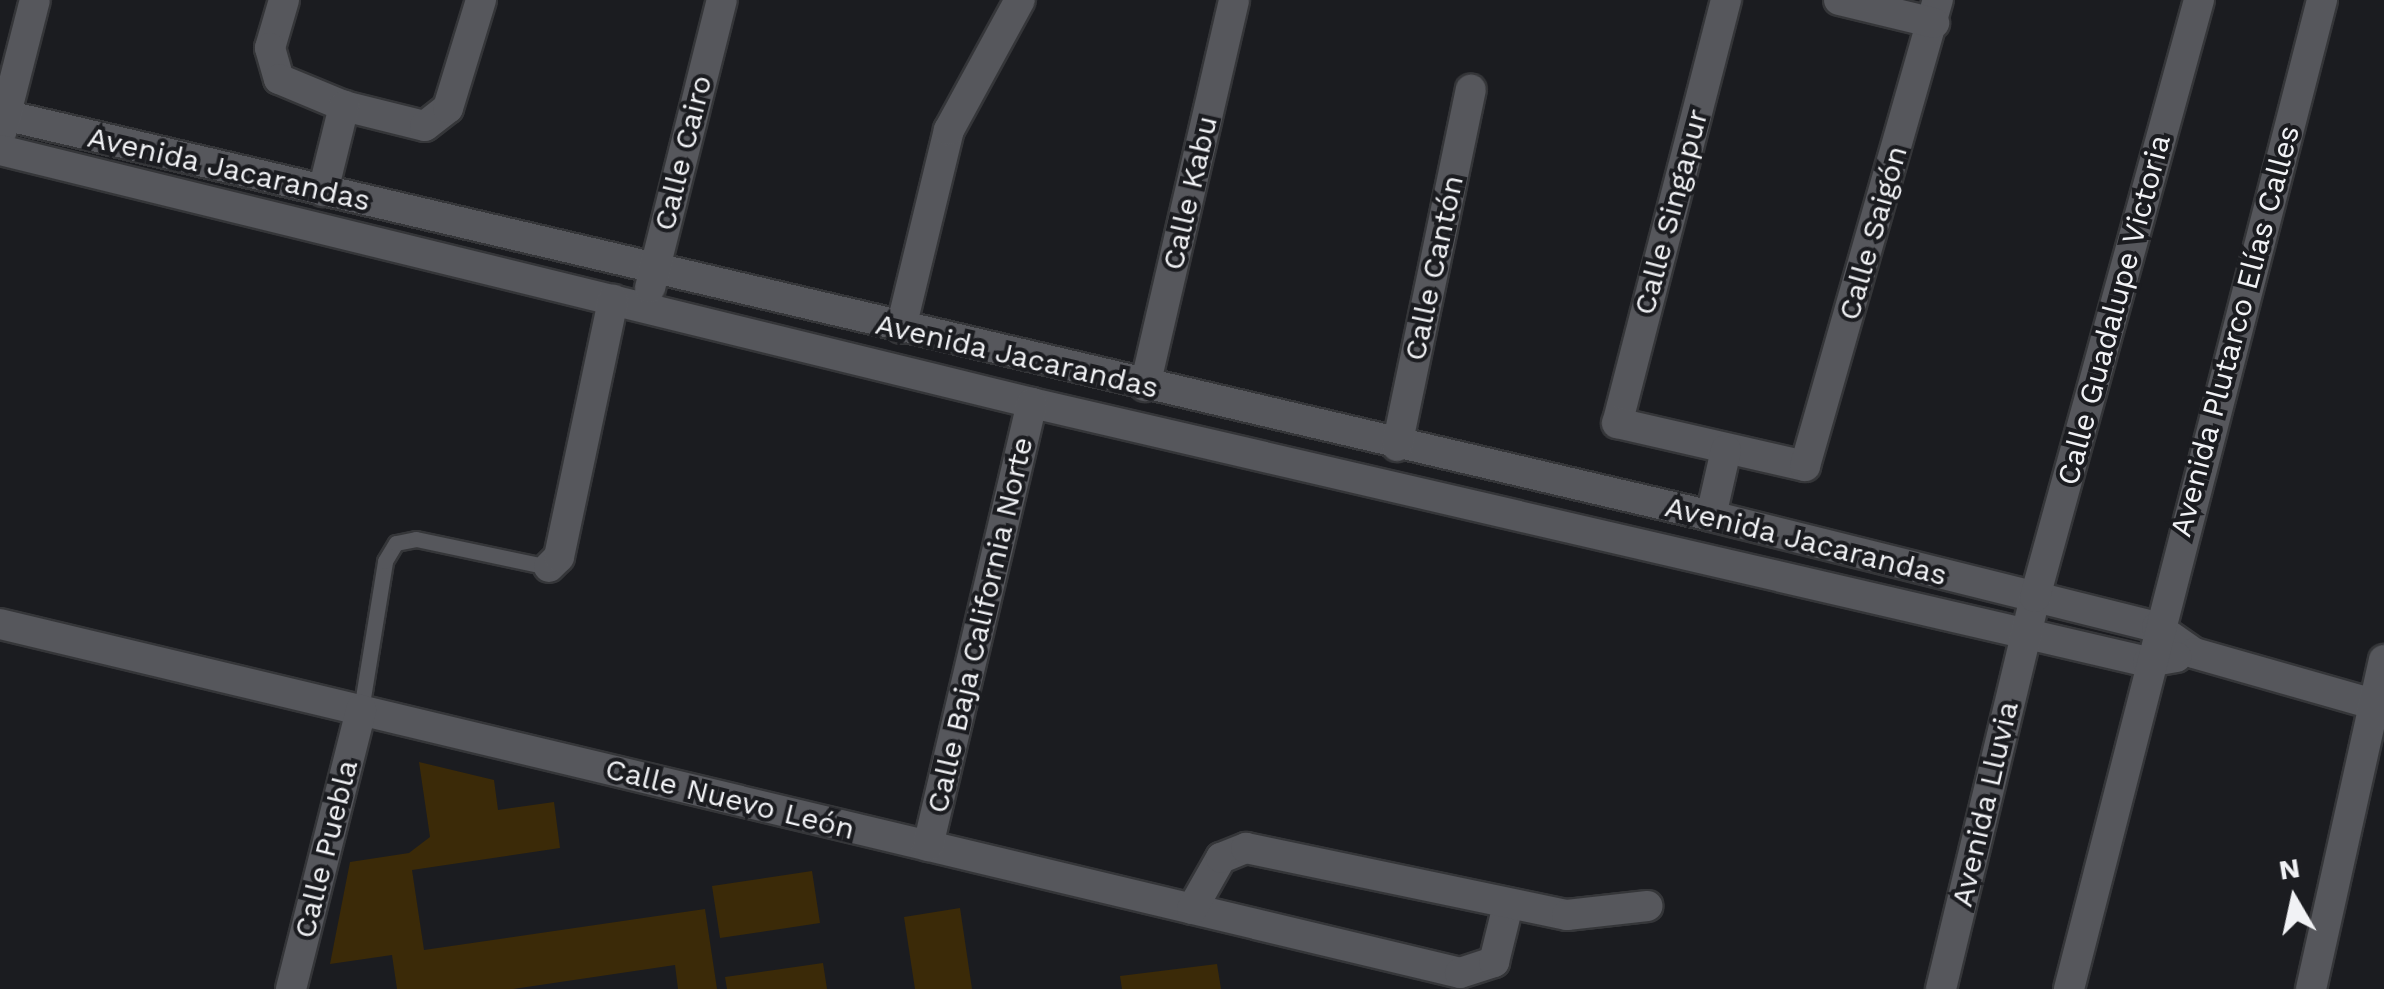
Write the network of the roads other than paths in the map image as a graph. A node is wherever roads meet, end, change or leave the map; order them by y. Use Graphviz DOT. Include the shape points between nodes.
graph roads {
  1 [pos="35,0"];
  2 [pos="284,0"];
  3 [pos="481,0"];
  4 [pos="722,0"];
  5 [pos="1020,0"];
  6 [pos="1234,0"];
  7 [pos="1726,0"];
  8 [pos="1838,0"];
  9 [pos="2199,0"];
  10 [pos="2322,0"];
  11 [pos="1936,11"];
  12 [pos="1471,90"];
  13 [pos="344,106"];
  14 [pos="2,121"];
  15 [pos="0,150"];
  16 [pos="323,191"];
  17 [pos="654,268"];
  18 [pos="613,300"];
  19 [pos="645,306"];
  20 [pos="901,328"];
  21 [pos="1145,386"];
  22 [pos="1032,404"];
  23 [pos="1397,446"];
  24 [pos="1726,450"];
  25 [pos="1711,516"];
  26 [pos="550,567"];
  27 [pos="2030,616"];
  28 [pos="0,624"];
  29 [pos="2156,627"];
  30 [pos="2194,653"];
  31 [pos="2384,660"];
  32 [pos="2148,662"];
  33 [pos="2378,706"];
  34 [pos="360,710"];
  35 [pos="928,846"];
  36 [pos="1508,905"];
  37 [pos="1647,906"];
  38 [pos="1192,909"];
  39 [pos="1458,981"];
  40 [pos="291,989"];
  41 [pos="1941,989"];
  42 [pos="2069,989"];
  43 [pos="2311,989"];
  1 -- 14 [label="street"];
  2 -- 13 [label="street" via="270,48 279,79"];
  3 -- 13 [label="street" via="448,108 435,123 414,125"];
  4 -- 17 [label="street, Calle Cairo"];
  5 -- 20 [label="street" via="950,130"];
  6 -- 21 [label="street, Calle Kabu"];
  7 -- 24 [label="street, Calle Singapur" via="1616,423"];
  8 -- 11 [label="street"];
  9 -- 27 [label="street, Calle Guadalupe Victoria"];
  10 -- 29 [label="street, Avenida Plutarco Elías Calles"];
  11 -- 24 [label="street, Calle Saigón" via="1805,466"];
  12 -- 23 [label="street, Calle Cantón"];
  13 -- 16 [label="street"];
  14 -- 16 [label="street, Avenida Jacarandas"];
  15 -- 18 [label="street, Avenida Jacarandas"];
  16 -- 17 [label="street, Avenida Jacarandas"];
  17 -- 19 [label="street, Calle Cairo"];
  17 -- 20 [label="street, Avenida Jacarandas"];
  18 -- 19 [label="street, Avenida Jacarandas"];
  18 -- 26 [label="street" via="559,557"];
  19 -- 22 [label="street, Avenida Jacarandas"];
  20 -- 21 [label="street, Avenida Jacarandas"];
  21 -- 23 [label="street, Avenida Jacarandas"];
  22 -- 27 [label="street, Avenida Jacarandas"];
  22 -- 35 [label="street, Calle Baja California Norte"];
  23 -- 25 [label="street, Avenida Jacarandas"];
  24 -- 25 [label="street"];
  25 -- 27 [label="street, Avenida Jacarandas"];
  26 -- 34 [label="lane" via="416,540 396,543 384,561"];
  27 -- 29 [label="street"];
  27 -- 32 [label="street"];
  27 -- 41 [label="street, Avenida Lluvia"];
  28 -- 34 [label="street, Calle Nuevo León"];
  29 -- 30 [label="street"];
  29 -- 32 [label="street, Avenida Plutarco Elías Calles"];
  30 -- 32 [label="street"];
  30 -- 33 [label="street"];
  31 -- 33 [label="street"];
  32 -- 42 [label="street, Avenida Plutarco Elías Calles"];
  33 -- 43 [label="street"];
  34 -- 35 [label="street, Calle Nuevo León"];
  34 -- 40 [label="street, Calle Puebla"];
  35 -- 38 [label="street, Calle Nuevo León"];
  36 -- 37 [label="street" via="1568,915"];
  36 -- 38 [label="street" via="1246,848 1221,858"];
  36 -- 39 [label="street" via="1494,962"];
  38 -- 39 [label="street, Calle Nuevo León"];
}
